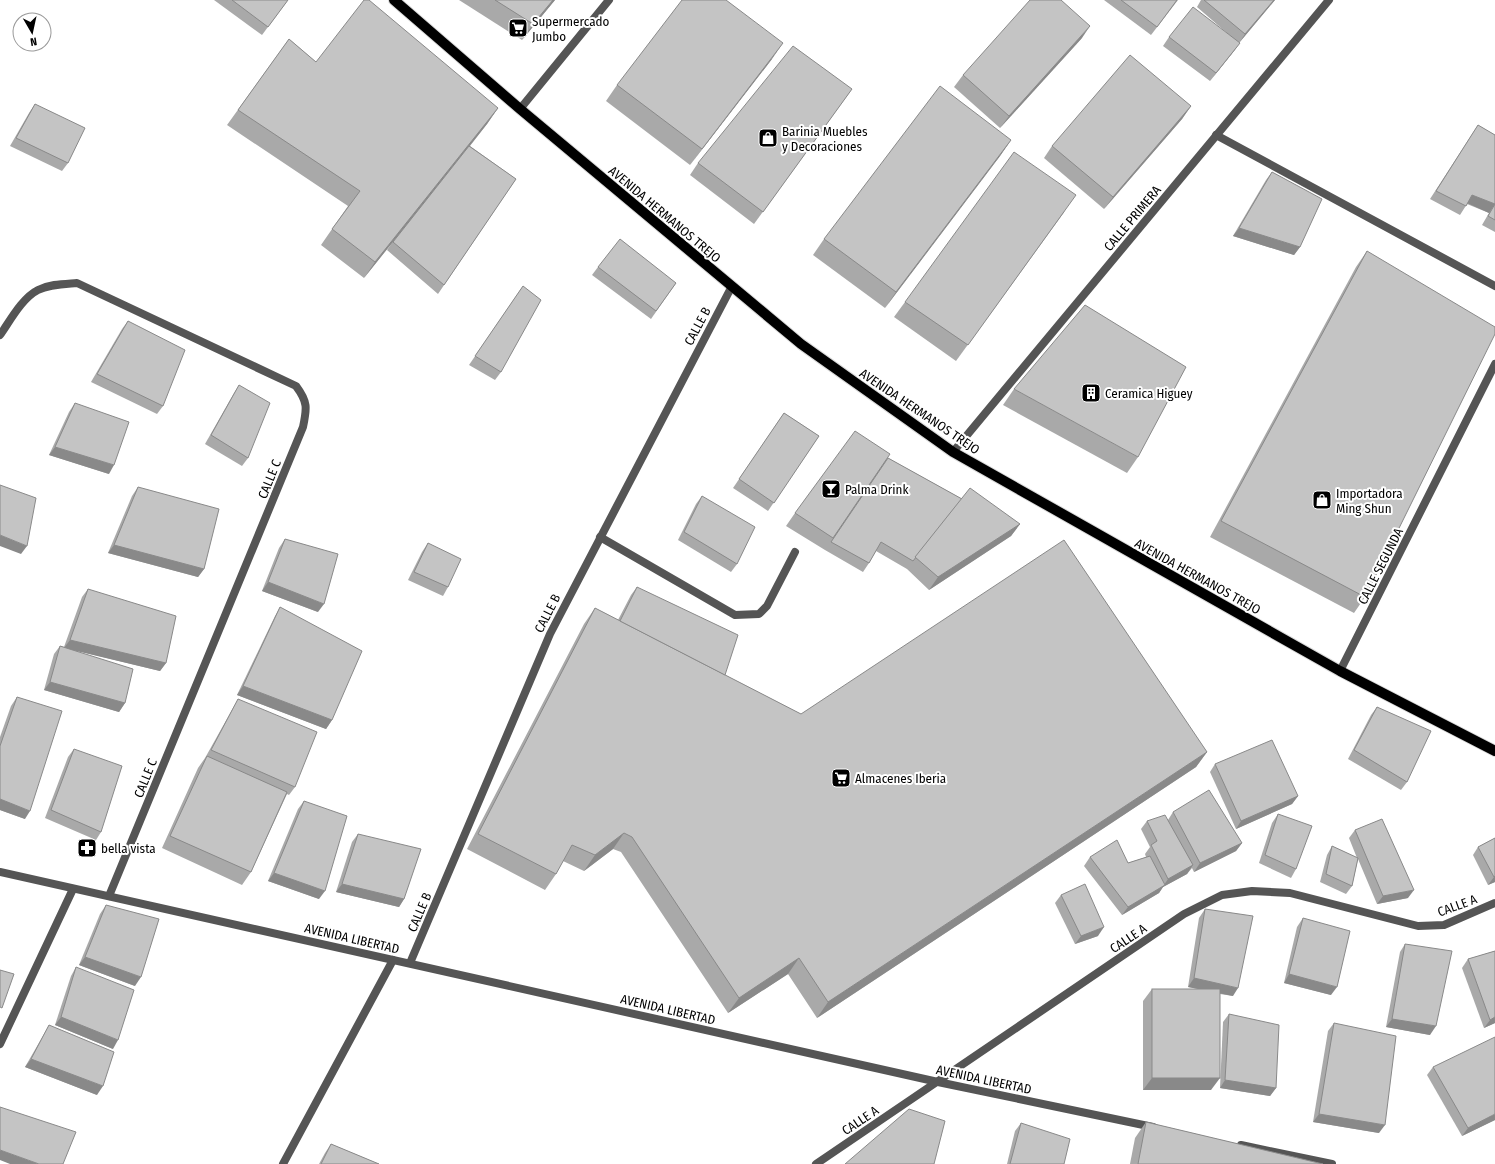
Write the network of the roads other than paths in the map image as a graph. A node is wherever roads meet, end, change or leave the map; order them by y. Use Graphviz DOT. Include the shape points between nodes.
graph roads {
  1 [pos="394,0"];
  2 [pos="608,0"];
  3 [pos="1329,0"];
  4 [pos="520,110"];
  5 [pos="1216,135"];
  6 [pos="732,286"];
  7 [pos="1495,286"];
  8 [pos="0,335"];
  9 [pos="1495,364"];
  10 [pos="953,452"];
  11 [pos="600,537"];
  12 [pos="795,552"];
  13 [pos="1340,670"];
  14 [pos="1495,751"];
  15 [pos="0,872"];
  16 [pos="73,889"];
  17 [pos="109,896"];
  18 [pos="1495,903"];
  19 [pos="393,960"];
  20 [pos="410,963"];
  21 [pos="0,1044"];
  22 [pos="938,1082"];
  23 [pos="1162,1128"];
  24 [pos="1232,1143"];
  25 [pos="283,1164"];
  26 [pos="816,1164"];
  27 [pos="1332,1164"];
  1 -- 4 [label="main road, AVENIDA HERMANOS TREJO"];
  2 -- 4 [label="street"];
  3 -- 5 [label="street, CALLE PRIMERA"];
  4 -- 6 [label="main road, AVENIDA HERMANOS TREJO"];
  5 -- 7 [label="street"];
  5 -- 10 [label="street, CALLE PRIMERA"];
  6 -- 10 [label="main road, AVENIDA HERMANOS TREJO" via="801,344"];
  6 -- 11 [label="street, CALLE B"];
  8 -- 17 [label="street, CALLE C" via="23,303 37,290 52,285 78,284 296,386 304,396 307,408 303,427"];
  9 -- 13 [label="street, CALLE SEGUNDA"];
  10 -- 13 [label="main road, AVENIDA HERMANOS TREJO"];
  11 -- 12 [label="street" via="735,615 759,614 767,606"];
  11 -- 20 [label="street, CALLE B" via="550,634"];
  13 -- 14 [label="main road, AVENIDA HERMANOS TREJO"];
  15 -- 16 [label="street, AVENIDA LIBERTAD"];
  16 -- 17 [label="street, AVENIDA LIBERTAD"];
  16 -- 21 [label="street"];
  17 -- 19 [label="street, AVENIDA LIBERTAD"];
  18 -- 22 [label="street, CALLE A" via="1444,925 1418,926 1290,893 1252,891 1222,895 1184,914"];
  19 -- 20 [label="street, AVENIDA LIBERTAD"];
  19 -- 25 [label="street"];
  20 -- 22 [label="street, AVENIDA LIBERTAD"];
  22 -- 23 [label="street, AVENIDA LIBERTAD"];
  22 -- 26 [label="street, CALLE A"];
  24 -- 27 [label="street"];
}
